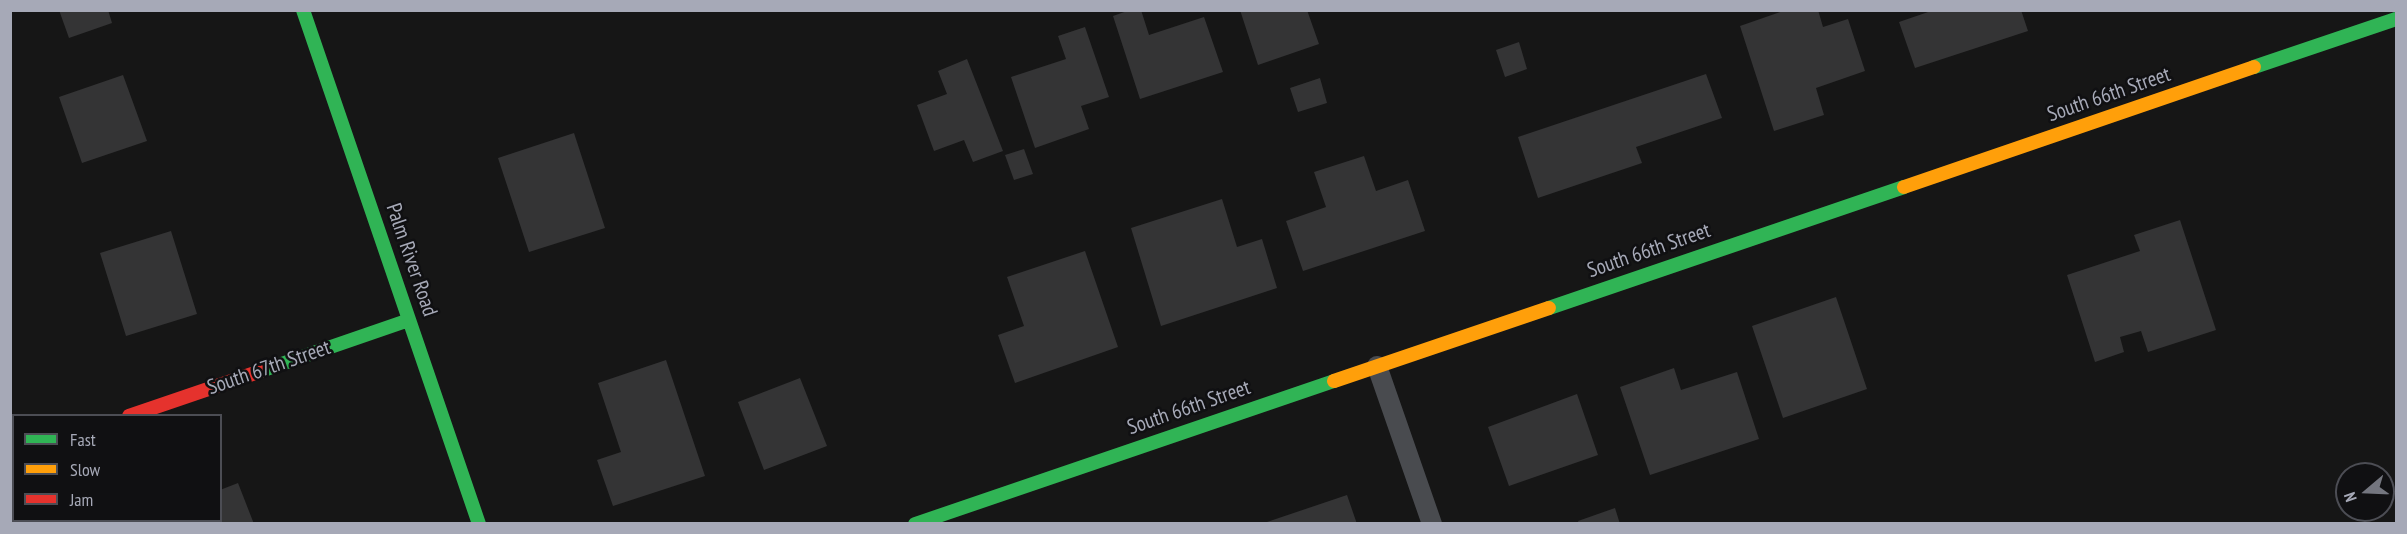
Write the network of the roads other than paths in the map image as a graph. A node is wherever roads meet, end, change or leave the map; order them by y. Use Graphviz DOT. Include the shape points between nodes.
graph roads {
  1 [pos="303,10"];
  2 [pos="2397,19"];
  3 [pos="409,320"];
  4 [pos="1377,366"];
  5 [pos="135,414"];
  6 [pos="479,524"];
  7 [pos="915,524"];
  8 [pos="1432,524"];
  1 -- 3 [label="street, Palm River Road"];
  2 -- 4 [label="street, South 66th Street"];
  3 -- 5 [label="street, South 67th Street"];
  3 -- 6 [label="street, Palm River Road"];
  4 -- 7 [label="street, South 66th Street"];
  4 -- 8 [label="lane"];
}
